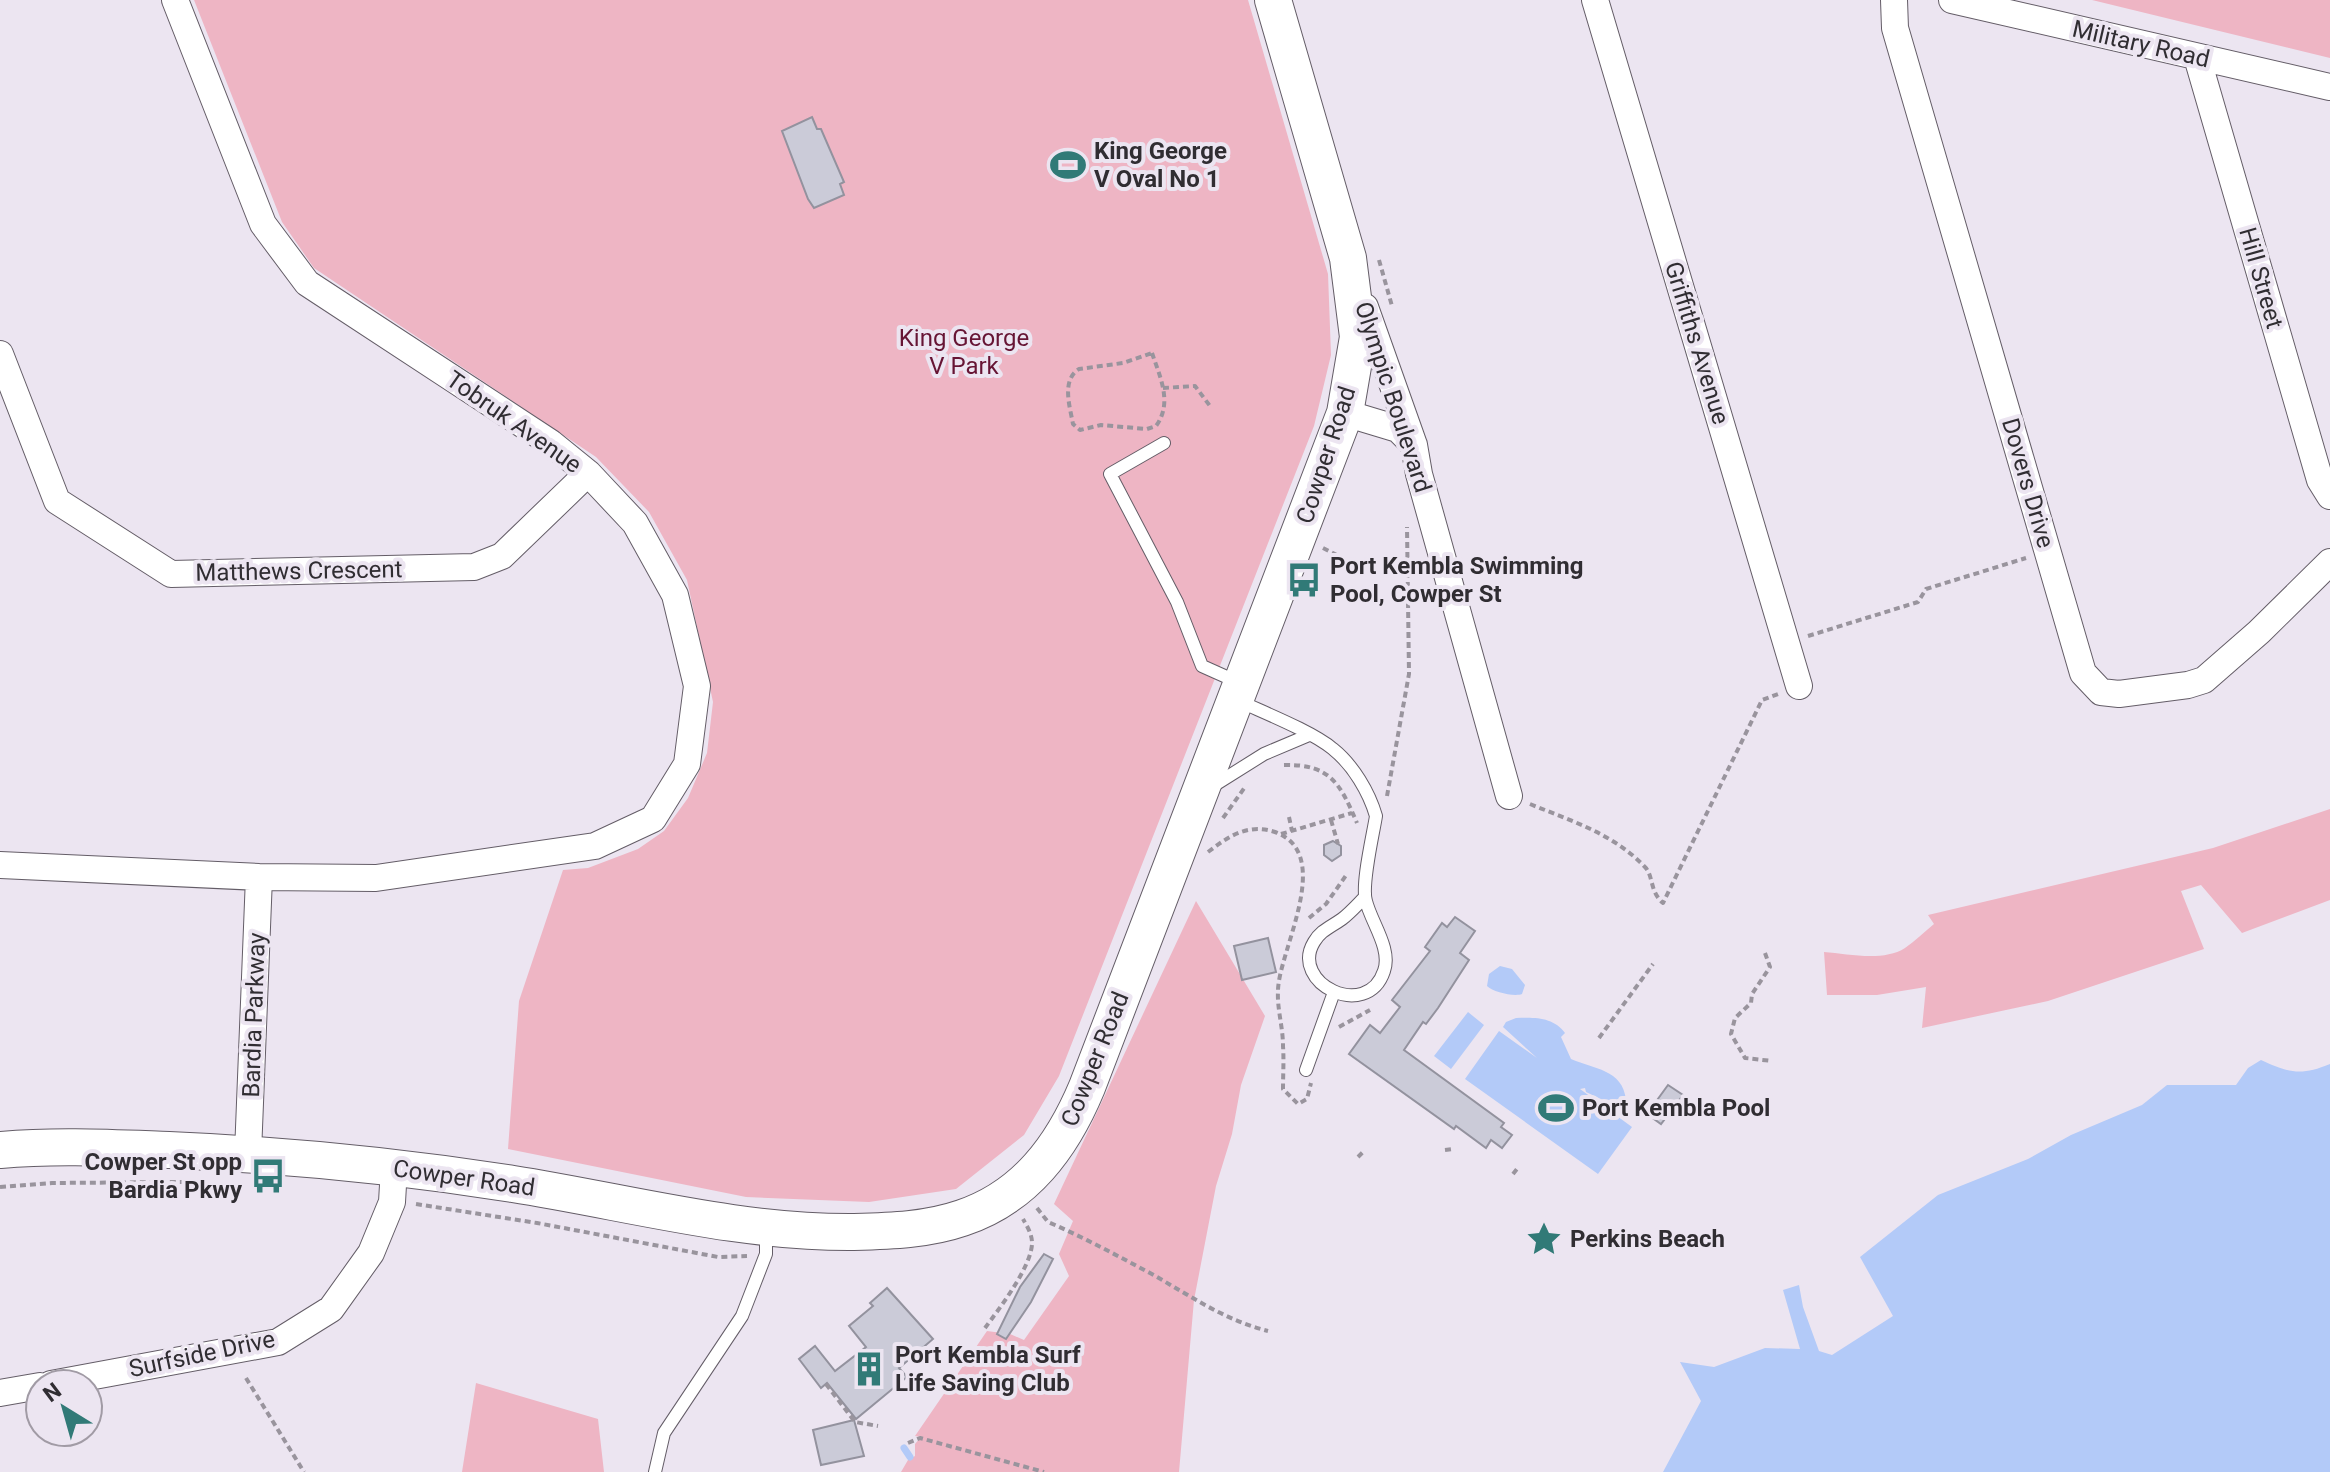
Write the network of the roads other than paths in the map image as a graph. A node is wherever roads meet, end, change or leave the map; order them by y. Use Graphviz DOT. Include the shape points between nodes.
graph roads {
  1 [pos="175,0"];
  2 [pos="1273,0"];
  3 [pos="1595,0"];
  4 [pos="1894,0"];
  5 [pos="1952,0"];
  6 [pos="2197,57"];
  7 [pos="2330,87"];
  8 [pos="1348,258"];
  9 [pos="0,354"];
  10 [pos="1345,413"];
  11 [pos="1164,443"];
  12 [pos="1414,445"];
  13 [pos="588,473"];
  14 [pos="2330,496"];
  15 [pos="2330,562"];
  16 [pos="1799,686"];
  17 [pos="1239,692"];
  18 [pos="1309,735"];
  19 [pos="1509,796"];
  20 [pos="1210,808"];
  21 [pos="0,865"];
  22 [pos="259,877"];
  23 [pos="1364,898"];
  24 [pos="1334,992"];
  25 [pos="1310,1072"];
  26 [pos="0,1150"];
  27 [pos="248,1153"];
  28 [pos="393,1185"];
  29 [pos="766,1241"];
  30 [pos="104,1374"];
  31 [pos="24,1389"];
  32 [pos="0,1393"];
  33 [pos="655,1472"];
  1 -- 13 [label="street, Tobruk Avenue" via="263,224 307,283 551,443"];
  2 -- 8 [label="main road, Olympic Boulevard"];
  3 -- 16 [label="street, Griffiths Avenue"];
  4 -- 15 [label="street, Dovers Drive" via="1895,28 2083,673 2101,692 2119,694 2204,680"];
  5 -- 6 [label="street, Military Road"];
  6 -- 7 [label="street, Military Road"];
  6 -- 14 [label="street, Hill Street" via="2320,480"];
  8 -- 10 [label="main road, Cowper Road" via="1358,337"];
  8 -- 12 [label="street, Olympic Boulevard"];
  9 -- 13 [label="street, Matthews Crescent" via="57,501 171,574 474,567 502,556"];
  10 -- 12 [label="street" via="1398,429"];
  10 -- 17 [label="main road, Cowper Road"];
  11 -- 17 [label="lane" via="1110,474 1177,602 1202,666"];
  12 -- 19 [label="street, Olympic Boulevard"];
  13 -- 22 [label="street, Tobruk Avenue" via="635,523 675,595 697,686 687,764 653,819 595,846 376,878"];
  17 -- 18 [label="lane"];
  17 -- 20 [label="main road, Cowper Road"];
  18 -- 20 [label="lane" via="1264,754"];
  18 -- 23 [label="lane" via="1334,749 1373,804 1376,816"];
  20 -- 29 [label="main road, Cowper Road" via="1074,1117 1034,1174 987,1209 929,1227"];
  21 -- 22 [label="street, Tobruk Avenue"];
  22 -- 27 [label="street, Bardia Parkway"];
  23 -- 24 [label="lane" via="1311,945 1313,972"];
  23 -- 24 [label="lane" via="1384,951 1385,971 1360,994"];
  24 -- 25 [label="lane"];
  26 -- 27 [label="main road, Cowper Road" via="93,1147"];
  27 -- 28 [label="main road, Cowper Road"];
  28 -- 29 [label="main road, Cowper Road" via="514,1184"];
  28 -- 30 [label="street, Surfside Drive" via="371,1253 331,1309 278,1342"];
  29 -- 33 [label="lane" via="742,1316 664,1433"];
  31 -- 32 [label="street"];
}
